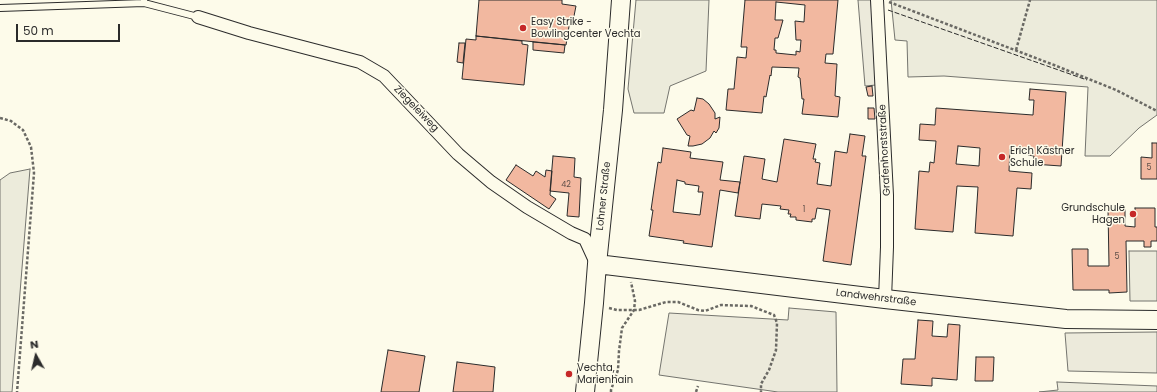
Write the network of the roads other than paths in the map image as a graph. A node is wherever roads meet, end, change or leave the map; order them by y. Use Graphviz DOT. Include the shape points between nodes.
graph roads {
  1 [pos="621,0"];
  2 [pos="882,1"];
  3 [pos="144,2"];
  4 [pos="0,8"];
  5 [pos="198,17"];
  6 [pos="597,264"];
  7 [pos="885,299"];
  8 [pos="1157,320"];
  9 [pos="585,392"];
  1 -- 6 [label="street, Lohner Straße"];
  2 -- 7 [label="street, Grafenhorststraße" via="887,196"];
  3 -- 4 [label="lane"];
  3 -- 5 [label="lane"];
  5 -- 6 [label="street, Ziegeleiweg" via="360,62 384,76 458,154 491,182 527,207 585,239"];
  6 -- 7 [label="street, Landwehrstraße"];
  6 -- 9 [label="street, Lohner Straße"];
  7 -- 8 [label="street, Landwehrstraße" via="1066,319"];
}
